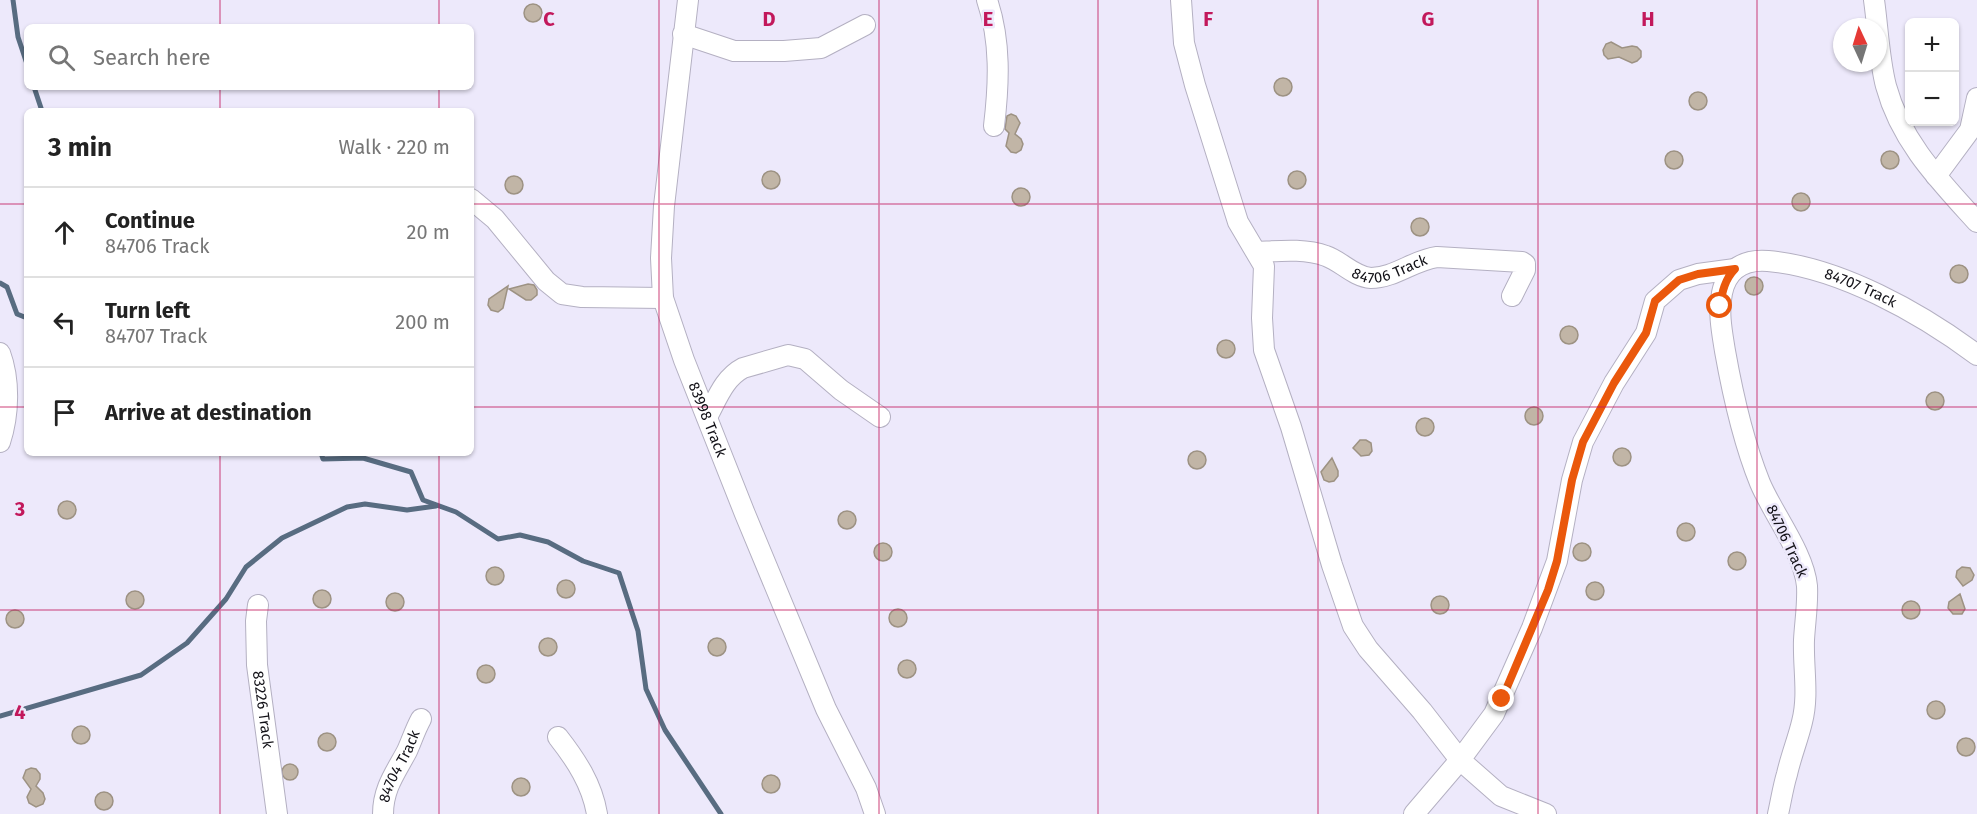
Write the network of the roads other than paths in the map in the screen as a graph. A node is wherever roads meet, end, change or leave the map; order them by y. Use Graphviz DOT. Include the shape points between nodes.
graph roads {
  1 [pos="987,0"];
  2 [pos="1182,0"];
  3 [pos="1874,0"];
  4 [pos="684,2"];
  5 [pos="865,25"];
  6 [pos="682,34"];
  7 [pos="1977,98"];
  8 [pos="994,126"];
  9 [pos="1936,176"];
  10 [pos="474,202"];
  11 [pos="1977,222"];
  12 [pos="1257,252"];
  13 [pos="1733,271"];
  14 [pos="1512,296"];
  15 [pos="663,298"];
  16 [pos="0,353"];
  17 [pos="1977,355"];
  18 [pos="707,417"];
  19 [pos="880,417"];
  20 [pos="0,442"];
  21 [pos="258,604"];
  22 [pos="420,719"];
  23 [pos="558,737"];
  24 [pos="1460,760"];
  25 [pos="278,814"];
  26 [pos="383,814"];
  27 [pos="597,814"];
  28 [pos="875,814"];
  29 [pos="1414,814"];
  30 [pos="1546,814"];
  31 [pos="1778,814"];
  1 -- 8 [label="street" via="998,70"];
  2 -- 12 [label="street" via="1184,43 1195,85 1238,222"];
  3 -- 9 [label="street" via="1892,104 1910,142"];
  4 -- 6 [label="street, 83998 Track"];
  5 -- 6 [label="street" via="821,48 784,51 734,51"];
  6 -- 15 [label="street, 83998 Track" via="664,206"];
  7 -- 9 [label="street" via="1970,130"];
  9 -- 11 [label="street"];
  10 -- 15 [label="street" via="495,219 546,281 562,294"];
  12 -- 14 [label="street, 84706 Track" via="1313,253 1373,278 1437,257 1522,262 1525,270"];
  12 -- 24 [label="street" via="1264,266 1264,350 1353,626"];
  13 -- 17 [label="street, 84707 Track" via="1755,260 1815,269 1890,301"];
  13 -- 24 [label="street, 84707 Track" via="1679,280 1655,301 1646,333 1583,442 1548,590 1502,699"];
  13 -- 31 [label="street, 84706 Track" via="1722,290 1720,306 1731,387 1760,484 1802,568 1806,584 1806,698"];
  15 -- 18 [label="street, 83998 Track"];
  16 -- 20 [label="street" via="7,385"];
  18 -- 19 [label="street" via="735,372 793,355 812,363"];
  18 -- 28 [label="street, 83998 Track" via="826,709"];
  21 -- 25 [label="street, 83226 Track" via="257,665"];
  22 -- 26 [label="street, 84704 Track" via="390,780"];
  23 -- 27 [label="street" via="587,780"];
  24 -- 29 [label="street, 84707 Track"];
  24 -- 30 [label="street" via="1501,796"];
}
